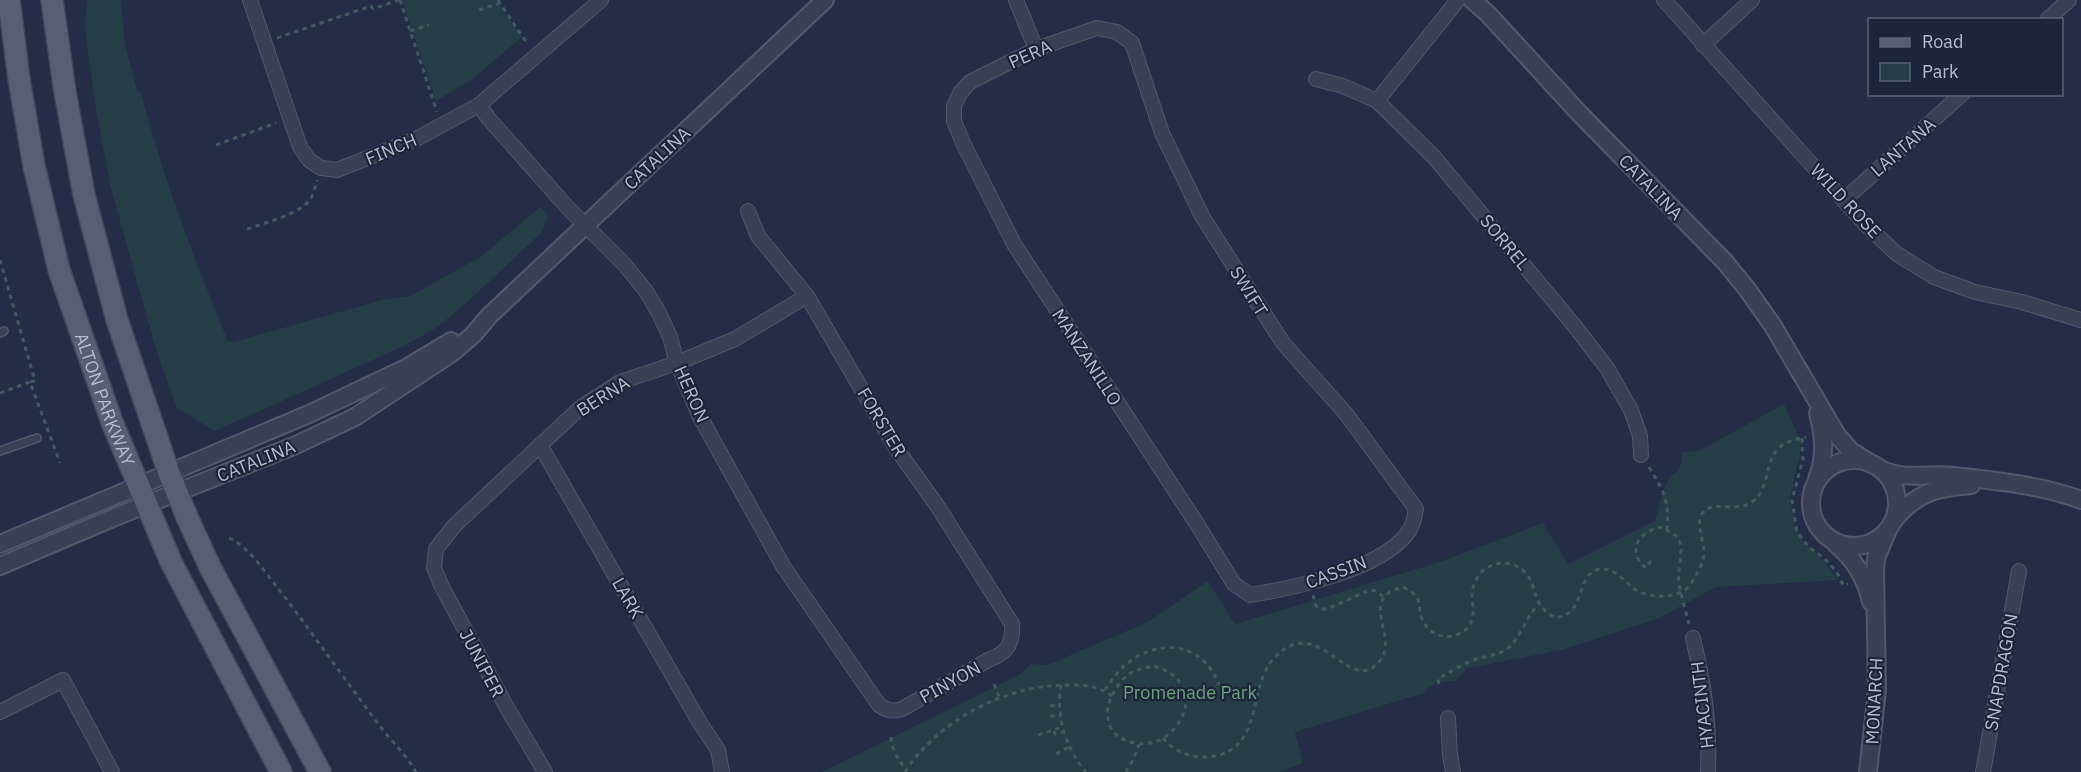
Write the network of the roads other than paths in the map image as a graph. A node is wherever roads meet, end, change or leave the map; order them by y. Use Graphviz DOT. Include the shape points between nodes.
graph roads {
  1 [pos="9,0"];
  2 [pos="52,0"];
  3 [pos="250,0"];
  4 [pos="601,0"];
  5 [pos="825,0"];
  6 [pos="1016,0"];
  7 [pos="1458,0"];
  8 [pos="1472,0"];
  9 [pos="1664,0"];
  10 [pos="1752,0"];
  11 [pos="2069,0"];
  12 [pos="2049,18"];
  13 [pos="1132,43"];
  14 [pos="1703,45"];
  15 [pos="1036,49"];
  16 [pos="1316,79"];
  17 [pos="1960,96"];
  18 [pos="1377,100"];
  19 [pos="479,105"];
  20 [pos="954,122"];
  21 [pos="1844,200"];
  22 [pos="748,211"];
  23 [pos="585,225"];
  24 [pos="807,296"];
  25 [pos="489,316"];
  26 [pos="2081,320"];
  27 [pos="677,363"];
  28 [pos="1810,390"];
  29 [pos="37,438"];
  30 [pos="540,446"];
  31 [pos="0,451"];
  32 [pos="1641,455"];
  33 [pos="1874,465"];
  34 [pos="1816,482"];
  35 [pos="1995,482"];
  36 [pos="173,483"];
  37 [pos="137,485"];
  38 [pos="2081,500"];
  39 [pos="146,505"];
  40 [pos="1416,509"];
  41 [pos="1891,525"];
  42 [pos="1833,542"];
  43 [pos="0,544"];
  44 [pos="436,549"];
  45 [pos="0,566"];
  46 [pos="2019,571"];
  47 [pos="1234,584"];
  48 [pos="1875,630"];
  49 [pos="1012,636"];
  50 [pos="1693,638"];
  51 [pos="879,705"];
  52 [pos="0,711"];
  53 [pos="1448,718"];
  54 [pos="112,772"];
  55 [pos="281,772"];
  56 [pos="320,772"];
  57 [pos="545,772"];
  58 [pos="722,772"];
  59 [pos="1453,772"];
  60 [pos="1708,772"];
  61 [pos="1868,772"];
  62 [pos="1983,772"];
  1 -- 37 [label="main road, ALTON PARKWAY" via="34,166 59,270"];
  2 -- 36 [label="main road, ALTON PARKWAY" via="84,195 112,304"];
  3 -- 19 [label="street, FINCH" via="300,147 321,168 336,170 416,139"];
  4 -- 19 [label="street, FINCH"];
  5 -- 23 [label="street, CATALINA"];
  6 -- 15 [label="street"];
  7 -- 18 [label="street"];
  8 -- 28 [label="street, CATALINA" via="1725,262 1773,326"];
  9 -- 14 [label="street, WILD ROSE"];
  10 -- 14 [label="street"];
  11 -- 12 [label="street"];
  13 -- 15 [label="street, PERA" via="1117,32 1097,28"];
  13 -- 40 [label="street, SWIFT" via="1162,133 1202,216 1283,344 1347,415"];
  14 -- 21 [label="street, WILD ROSE"];
  15 -- 20 [label="street, PERA" via="970,82 954,106"];
  16 -- 18 [label="street, SORREL"];
  17 -- 21 [label="street, LANTANA"];
  18 -- 32 [label="street, SORREL" via="1434,157 1607,368 1631,410 1640,436"];
  19 -- 23 [label="street, HERON"];
  20 -- 47 [label="street, MANZANILLO" via="1014,244"];
  21 -- 26 [label="street, WILD ROSE" via="1897,254 1934,277"];
  22 -- 24 [label="street, FORSTER" via="758,236"];
  23 -- 25 [label="street, CATALINA"];
  23 -- 27 [label="street, HERON" via="646,291 670,337"];
  24 -- 27 [label="street, BERNA" via="735,339"];
  24 -- 49 [label="street, FORSTER" via="896,448 1012,624"];
  25 -- 36 [label="street, CATALINA" via="406,368"];
  25 -- 36 [label="street, CATALINA" via="452,353 355,417 296,446"];
  27 -- 30 [label="street, BERNA" via="620,382 580,408"];
  27 -- 51 [label="street, HERON" via="699,415 783,566"];
  28 -- 33 [label="street, CATALINA" via="1843,443"];
  28 -- 34 [label="street, CATALINA" via="1823,431 1823,463"];
  29 -- 31 [label="lane"];
  30 -- 44 [label="street, BERNA" via="454,526"];
  30 -- 58 [label="street, LARK" via="718,750"];
  33 -- 34 [label="street" via="1855,460 1840,462"];
  33 -- 35 [label="street" via="1908,476 1952,476"];
  33 -- 41 [label="street" via="1888,477 1895,491 1897,507"];
  34 -- 42 [label="street" via="1811,512 1817,526"];
  35 -- 38 [label="street" via="2036,487"];
  35 -- 41 [label="street" via="1932,490 1914,500"];
  36 -- 37 [label="street, CATALINA"];
  36 -- 39 [label="street, CATALINA"];
  36 -- 56 [label="main road, ALTON PARKWAY" via="216,577"];
  37 -- 39 [label="main road, ALTON PARKWAY"];
  37 -- 43 [label="street, CATALINA"];
  39 -- 45 [label="street, CATALINA"];
  39 -- 55 [label="main road, ALTON PARKWAY" via="171,562"];
  40 -- 47 [label="street, CASSIN" via="1406,536 1386,553 1349,570 1287,589 1251,595"];
  41 -- 42 [label="street" via="1878,539 1863,545"];
  41 -- 48 [label="street, MONARCH" via="1876,558"];
  42 -- 48 [label="street, MONARCH" via="1857,566 1869,594"];
  44 -- 57 [label="street, JUNIPER" via="434,568 441,585"];
  46 -- 62 [label="street, SNAPDRAGON"];
  48 -- 61 [label="street, MONARCH" via="1877,690"];
  49 -- 51 [label="street, PINYON" via="1000,656 902,709 887,711"];
  50 -- 60 [label="street, HYACINTH" via="1704,684"];
  52 -- 54 [label="street" via="63,680"];
  53 -- 59 [label="street"];
}
